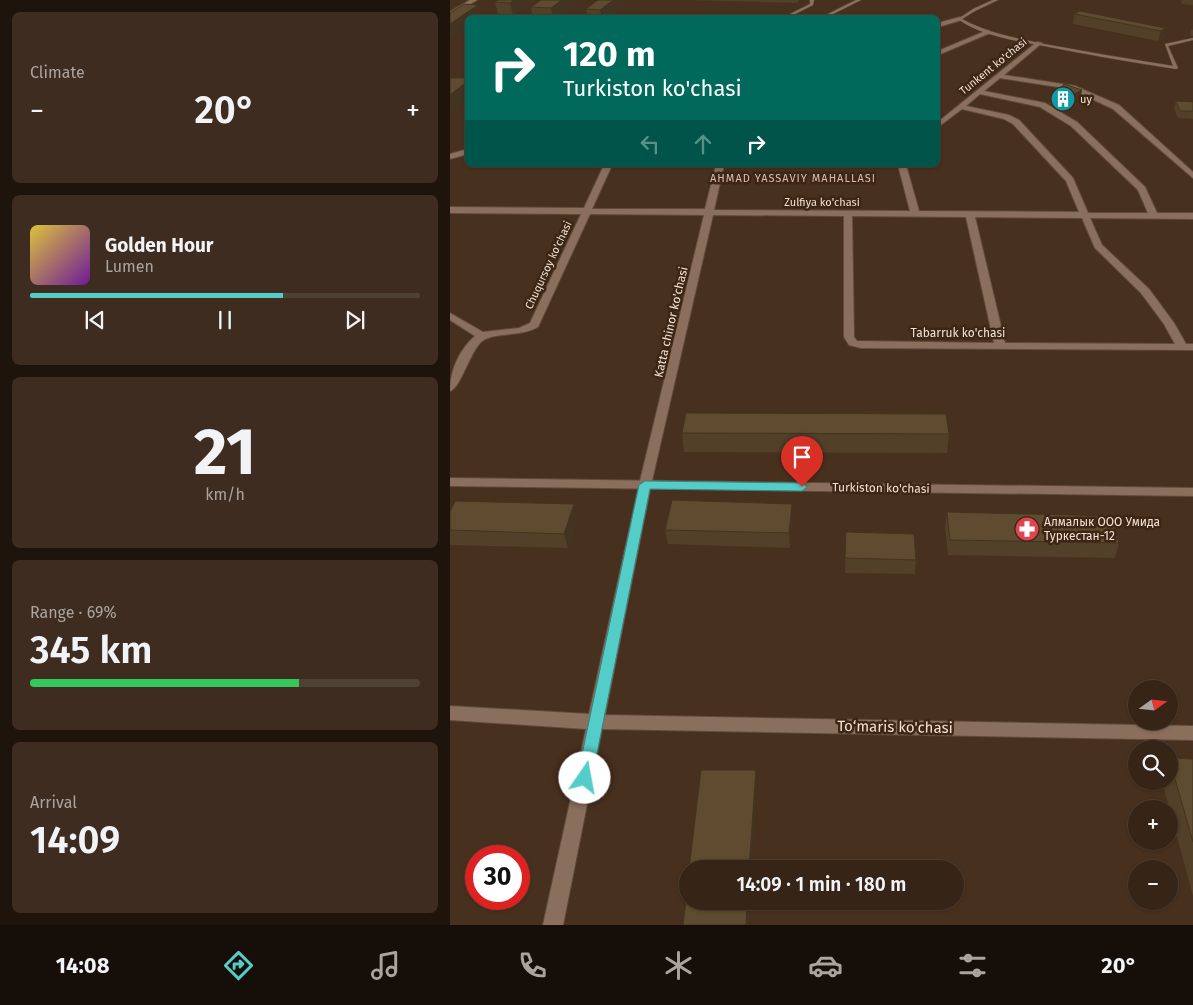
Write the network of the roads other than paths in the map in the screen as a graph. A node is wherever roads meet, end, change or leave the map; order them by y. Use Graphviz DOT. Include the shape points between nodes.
graph roads {
  1 [pos="474,0"];
  2 [pos="812,0"];
  3 [pos="859,0"];
  4 [pos="996,0"];
  5 [pos="450,14"];
  6 [pos="789,15"];
  7 [pos="826,15"];
  8 [pos="960,19"];
  9 [pos="940,24"];
  10 [pos="988,32"];
  11 [pos="1193,39"];
  12 [pos="1039,43"];
  13 [pos="940,52"];
  14 [pos="1000,76"];
  15 [pos="979,92"];
  16 [pos="960,107"];
  17 [pos="940,123"];
  18 [pos="465,152"];
  19 [pos="450,157"];
  20 [pos="607,167"];
  21 [pos="720,167"];
  22 [pos="903,167"];
  23 [pos="1193,176"];
  24 [pos="450,210"];
  25 [pos="588,211"];
  26 [pos="710,212"];
  27 [pos="848,214"];
  28 [pos="915,214"];
  29 [pos="970,215"];
  30 [pos="1086,216"];
  31 [pos="1154,216"];
  32 [pos="1193,216"];
  33 [pos="450,316"];
  34 [pos="482,336"];
  35 [pos="1000,345"];
  36 [pos="1187,347"];
  37 [pos="450,388"];
  38 [pos="450,482"];
  39 [pos="645,485"];
  40 [pos="1193,492"];
  41 [pos="450,713"];
  42 [pos="596,722"];
  43 [pos="1193,733"];
  44 [pos="553,925"];
  1 -- 5 [label="street"];
  2 -- 6 [label="lane" via="812,4"];
  3 -- 7 [label="lane"];
  4 -- 8 [label="lane"];
  8 -- 9 [label="street"];
  8 -- 10 [label="lane"];
  10 -- 12 [label="lane"];
  10 -- 13 [label="street"];
  11 -- 12 [label="lane" via="1166,45 1176,68"];
  12 -- 14 [label="street, Tunkent ko'chasi"];
  14 -- 15 [label="street, Tunkent ko'chasi"];
  14 -- 23 [label="street" via="1073,87 1116,107"];
  15 -- 16 [label="street, Tunkent ko'chasi"];
  15 -- 31 [label="street" via="1042,104 1074,124 1142,189"];
  16 -- 17 [label="street, Tunkent ko'chasi"];
  16 -- 30 [label="street" via="1016,122 1070,180"];
  18 -- 19 [label="street"];
  20 -- 25 [label="street, Chuqursoy ko'chasi"];
  21 -- 26 [label="street, Katta chinor ko'chasi"];
  22 -- 28 [label="street"];
  24 -- 25 [label="street, Zulfiya ko'chasi"];
  25 -- 26 [label="street, Zulfiya ko'chasi"];
  25 -- 34 [label="street, Chuqursoy ko'chasi" via="534,325 517,333"];
  26 -- 27 [label="street, Zulfiya ko'chasi"];
  26 -- 39 [label="street, Katta chinor ko'chasi"];
  27 -- 28 [label="street, Zulfiya ko'chasi"];
  27 -- 35 [label="street, Tabarruk ko'chasi" via="849,337 853,343"];
  28 -- 29 [label="street, Zulfiya ko'chasi"];
  29 -- 30 [label="street, Zulfiya ko'chasi"];
  29 -- 35 [label="street"];
  30 -- 31 [label="street, Zulfiya ko'chasi"];
  30 -- 36 [label="street" via="1098,246 1145,291"];
  31 -- 32 [label="street, Zulfiya ko'chasi"];
  33 -- 34 [label="street"];
  34 -- 37 [label="street" via="474,344"];
  35 -- 36 [label="street, Tabarruk ko'chasi"];
  38 -- 39 [label="street, Turkiston ko'chasi"];
  39 -- 40 [label="street, Turkiston ko'chasi"];
  39 -- 42 [label="street, Katta chinor ko'chasi"];
  41 -- 42 [label="street, To‘maris ko'chasi"];
  42 -- 43 [label="street, To‘maris ko'chasi"];
  42 -- 44 [label="street, Katta chinor ko'chasi"];
}
